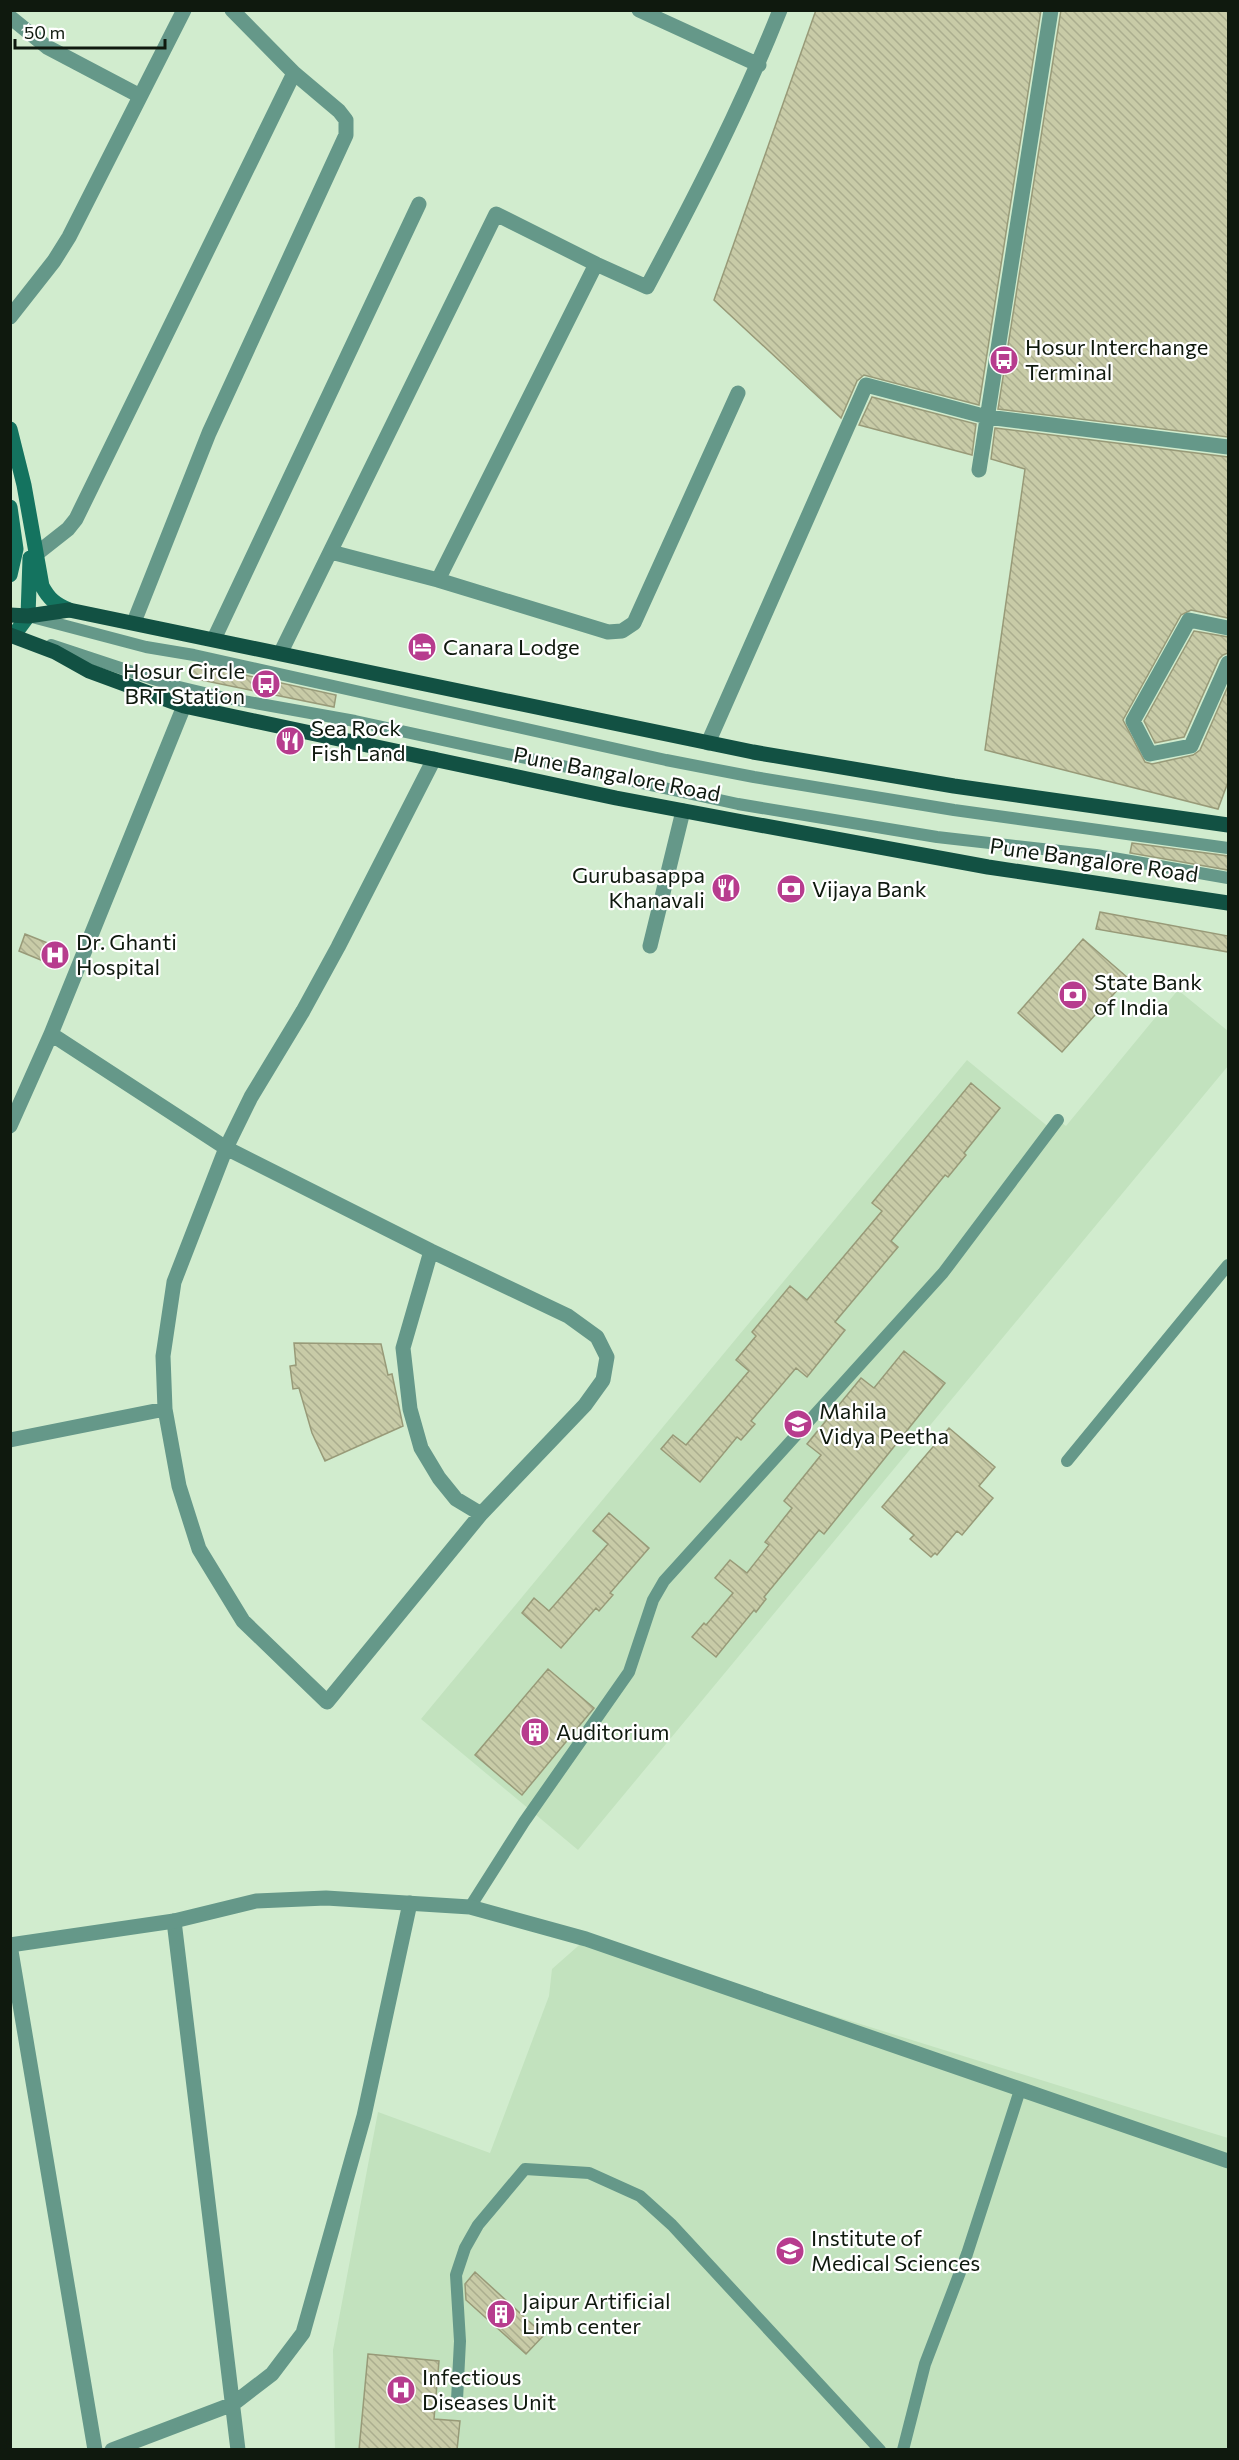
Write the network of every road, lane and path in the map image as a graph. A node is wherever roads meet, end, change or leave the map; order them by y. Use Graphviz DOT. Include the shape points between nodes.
graph roads {
  1 [pos="184,10"];
  2 [pos="232,10"];
  3 [pos="639,10"];
  4 [pos="780,10"];
  5 [pos="1051,10"];
  6 [pos="10,17"];
  7 [pos="759,65"];
  8 [pos="294,73"];
  9 [pos="140,96"];
  10 [pos="419,204"];
  11 [pos="596,264"];
  12 [pos="10,317"];
  13 [pos="738,393"];
  14 [pos="987,417"];
  15 [pos="10,429"];
  16 [pos="1228,447"];
  17 [pos="979,470"];
  18 [pos="10,507"];
  19 [pos="31,530"];
  20 [pos="331,552"];
  21 [pos="35,555"];
  22 [pos="10,575"];
  23 [pos="438,580"];
  24 [pos="69,610"];
  25 [pos="10,615"];
  26 [pos="28,616"];
  27 [pos="134,622"];
  28 [pos="1228,628"];
  29 [pos="12,635"];
  30 [pos="214,639"];
  31 [pos="281,652"];
  32 [pos="1228,663"];
  33 [pos="184,706"];
  34 [pos="708,743"];
  35 [pos="434,759"];
  36 [pos="683,811"];
  37 [pos="1228,825"];
  38 [pos="1228,848"];
  39 [pos="1228,878"];
  40 [pos="1228,903"];
  41 [pos="650,946"];
  42 [pos="51,1034"];
  43 [pos="1058,1120"];
  44 [pos="10,1126"];
  45 [pos="226,1148"];
  46 [pos="431,1251"];
  47 [pos="1228,1265"];
  48 [pos="165,1409"];
  49 [pos="10,1440"];
  50 [pos="1067,1461"];
  51 [pos="481,1515"];
  52 [pos="410,1903"];
  53 [pos="470,1907"];
  54 [pos="174,1921"];
  55 [pos="10,1945"];
  56 [pos="1020,2090"];
  57 [pos="1228,2161"];
  58 [pos="457,2400"];
  59 [pos="233,2404"];
  60 [pos="95,2450"];
  61 [pos="112,2450"];
  62 [pos="238,2450"];
  63 [pos="880,2450"];
  64 [pos="903,2450"];
  1 -- 9 [label="street"];
  2 -- 8 [label="street"];
  3 -- 7 [label="street"];
  4 -- 7 [label="street"];
  5 -- 14 [label="street"];
  6 -- 9 [label="street" via="47,47"];
  7 -- 11 [label="street" via="647,287"];
  8 -- 21 [label="street" via="76,519"];
  8 -- 27 [label="street" via="339,111 346,120 346,135 209,433"];
  9 -- 12 [label="street" via="69,237"];
  10 -- 30 [label="street"];
  11 -- 20 [label="street" via="496,214"];
  11 -- 23 [label="street"];
  13 -- 23 [label="street" via="634,623 622,631 608,632"];
  14 -- 16 [label="street"];
  14 -- 17 [label="street"];
  14 -- 34 [label="street" via="866,385"];
  15 -- 19 [label="main road"];
  18 -- 22 [label="main road" via="16,549"];
  19 -- 21 [label="main road"];
  19 -- 26 [label="main road"];
  20 -- 23 [label="street"];
  20 -- 31 [label="street"];
  21 -- 24 [label="main road" via="47,596"];
  24 -- 26 [label="main road"];
  24 -- 27 [label="main road"];
  25 -- 26 [label="main road"];
  26 -- 29 [label="main road"];
  26 -- 38 [label="lane" via="146,647 666,760 954,810"];
  27 -- 30 [label="main road"];
  28 -- 32 [label="street" via="1189,620 1133,721 1150,754 1191,746"];
  29 -- 33 [label="main road, Pune Bangalore Road" via="89,671"];
  29 -- 39 [label="lane" via="221,697 355,721 738,804 937,837 1084,853"];
  30 -- 31 [label="main road"];
  31 -- 34 [label="main road"];
  33 -- 35 [label="main road, Pune Bangalore Road"];
  33 -- 42 [label="street"];
  34 -- 37 [label="main road" via="954,786"];
  35 -- 36 [label="main road, Pune Bangalore Road"];
  35 -- 45 [label="street" via="333,956"];
  36 -- 40 [label="main road, Pune Bangalore Road" via="988,867"];
  36 -- 41 [label="street"];
  42 -- 44 [label="street"];
  42 -- 45 [label="street"];
  43 -- 53 [label="lane" via="943,1273 664,1581 653,1600 625,1679 524,1822"];
  45 -- 46 [label="street"];
  45 -- 48 [label="street" via="174,1282 164,1356"];
  46 -- 51 [label="street" via="403,1348 410,1409 421,1448 439,1478 456,1499"];
  46 -- 51 [label="street" via="568,1316 597,1337 607,1357 603,1380 585,1405"];
  47 -- 50 [label="lane"];
  48 -- 49 [label="street"];
  48 -- 51 [label="street" via="179,1486 199,1549 243,1621 327,1702"];
  52 -- 53 [label="street"];
  52 -- 54 [label="street" via="326,1898 256,1901"];
  52 -- 59 [label="street" via="364,2116 303,2333 272,2374"];
  53 -- 56 [label="street" via="586,1939"];
  54 -- 55 [label="street"];
  54 -- 59 [label="street"];
  55 -- 60 [label="street"];
  56 -- 57 [label="street"];
  56 -- 64 [label="lane" via="967,2254 925,2364"];
  58 -- 63 [label="lane" via="460,2341 456,2275 469,2241 525,2169 590,2173 640,2196 672,2224"];
  59 -- 61 [label="street"];
  59 -- 62 [label="street"];
}
